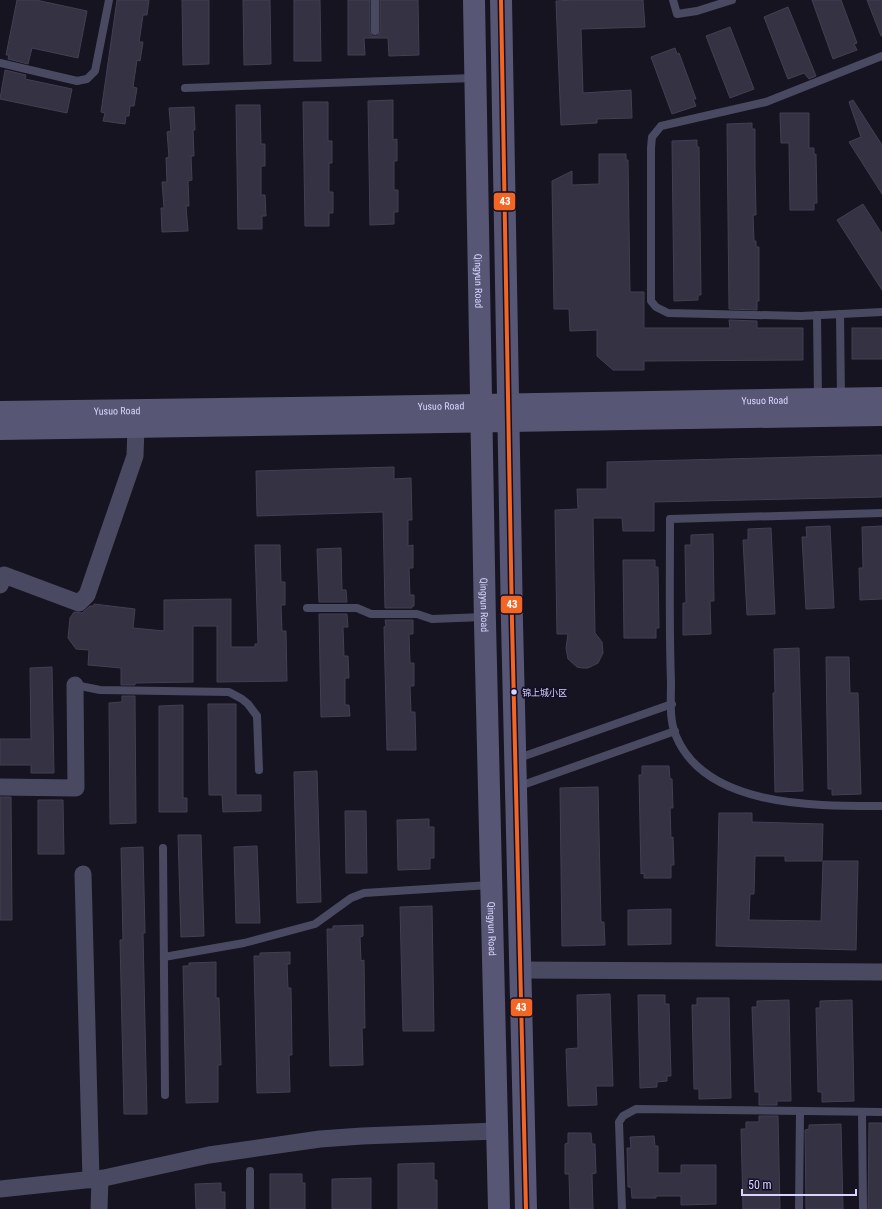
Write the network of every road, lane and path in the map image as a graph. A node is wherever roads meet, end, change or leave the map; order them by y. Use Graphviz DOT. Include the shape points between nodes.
graph roads {
  1 [pos="109,0"];
  2 [pos="375,0"];
  3 [pos="474,0"];
  4 [pos="501,0"];
  5 [pos="673,0"];
  6 [pos="732,0"];
  7 [pos="376,31"];
  8 [pos="882,56"];
  9 [pos="0,63"];
  10 [pos="475,78"];
  11 [pos="185,88"];
  12 [pos="882,312"];
  13 [pos="840,314"];
  14 [pos="817,315"];
  15 [pos="882,398"];
  16 [pos="818,399"];
  17 [pos="841,399"];
  18 [pos="0,412"];
  19 [pos="508,413"];
  20 [pos="481,414"];
  21 [pos="882,415"];
  22 [pos="136,427"];
  23 [pos="0,429"];
  24 [pos="882,513"];
  25 [pos="0,585"];
  26 [pos="306,608"];
  27 [pos="485,617"];
  28 [pos="75,685"];
  29 [pos="672,704"];
  30 [pos="674,731"];
  31 [pos="515,760"];
  32 [pos="259,770"];
  33 [pos="0,787"];
  34 [pos="516,788"];
  35 [pos="882,806"];
  36 [pos="163,848"];
  37 [pos="83,874"];
  38 [pos="491,885"];
  39 [pos="164,957"];
  40 [pos="520,970"];
  41 [pos="882,972"];
  42 [pos="165,1095"];
  43 [pos="800,1111"];
  44 [pos="862,1112"];
  45 [pos="882,1112"];
  46 [pos="497,1131"];
  47 [pos="250,1170"];
  48 [pos="95,1180"];
  49 [pos="0,1189"];
  50 [pos="99,1209"];
  51 [pos="250,1209"];
  52 [pos="499,1209"];
  53 [pos="526,1209"];
  54 [pos="622,1209"];
  55 [pos="800,1209"];
  56 [pos="863,1209"];
  1 -- 9 [label="lane" via="95,71 87,79 76,81"];
  2 -- 7 [label="lane"];
  3 -- 10 [label="main road, Qingyun Road"];
  4 -- 19 [label="main road"];
  5 -- 6 [label="lane" via="677,14 697,11"];
  8 -- 14 [label="lane" via="766,102 661,126 651,143 651,301 656,307 668,313 708,315"];
  10 -- 11 [label="lane"];
  10 -- 20 [label="main road, Qingyun Road"];
  12 -- 13 [label="lane"];
  13 -- 14 [label="lane"];
  13 -- 17 [label="lane"];
  14 -- 16 [label="lane"];
  15 -- 17 [label="main road, Yusuo Road"];
  16 -- 17 [label="main road, Yusuo Road"];
  16 -- 19 [label="main road, Yusuo Road"];
  18 -- 20 [label="main road, Yusuo Road"];
  19 -- 20 [label="main road, Yusuo Road"];
  19 -- 21 [label="main road, Yusuo Road"];
  19 -- 31 [label="main road"];
  20 -- 22 [label="main road, Yusuo Road"];
  20 -- 27 [label="main road, Qingyun Road"];
  22 -- 23 [label="main road, Yusuo Road"];
  22 -- 25 [label="street" via="135,456 87,595 79,603 4,575"];
  24 -- 29 [label="lane" via="670,519 669,646"];
  26 -- 27 [label="lane" via="357,608 371,614 417,614 432,619"];
  27 -- 38 [label="main road, Qingyun Road"];
  28 -- 32 [label="lane" via="100,690 230,692 248,704 257,716"];
  28 -- 33 [label="street" via="76,788"];
  29 -- 30 [label="lane"];
  29 -- 31 [label="lane"];
  30 -- 34 [label="lane"];
  30 -- 35 [label="lane" via="681,746 702,771 721,783 751,794 770,799"];
  31 -- 34 [label="main road"];
  34 -- 40 [label="main road"];
  36 -- 39 [label="lane"];
  37 -- 48 [label="street"];
  38 -- 39 [label="lane" via="364,893 351,898 315,924 244,942"];
  38 -- 46 [label="main road, Qingyun Road"];
  39 -- 42 [label="lane"];
  40 -- 41 [label="street"];
  40 -- 53 [label="main road"];
  43 -- 44 [label="lane"];
  43 -- 54 [label="lane" via="636,1109 623,1116 619,1122"];
  43 -- 55 [label="lane"];
  44 -- 45 [label="lane"];
  44 -- 56 [label="lane"];
  46 -- 48 [label="street" via="362,1136 298,1142 209,1155"];
  46 -- 52 [label="main road, Qingyun Road"];
  47 -- 51 [label="lane"];
  48 -- 49 [label="street"];
  48 -- 50 [label="street"];
}
